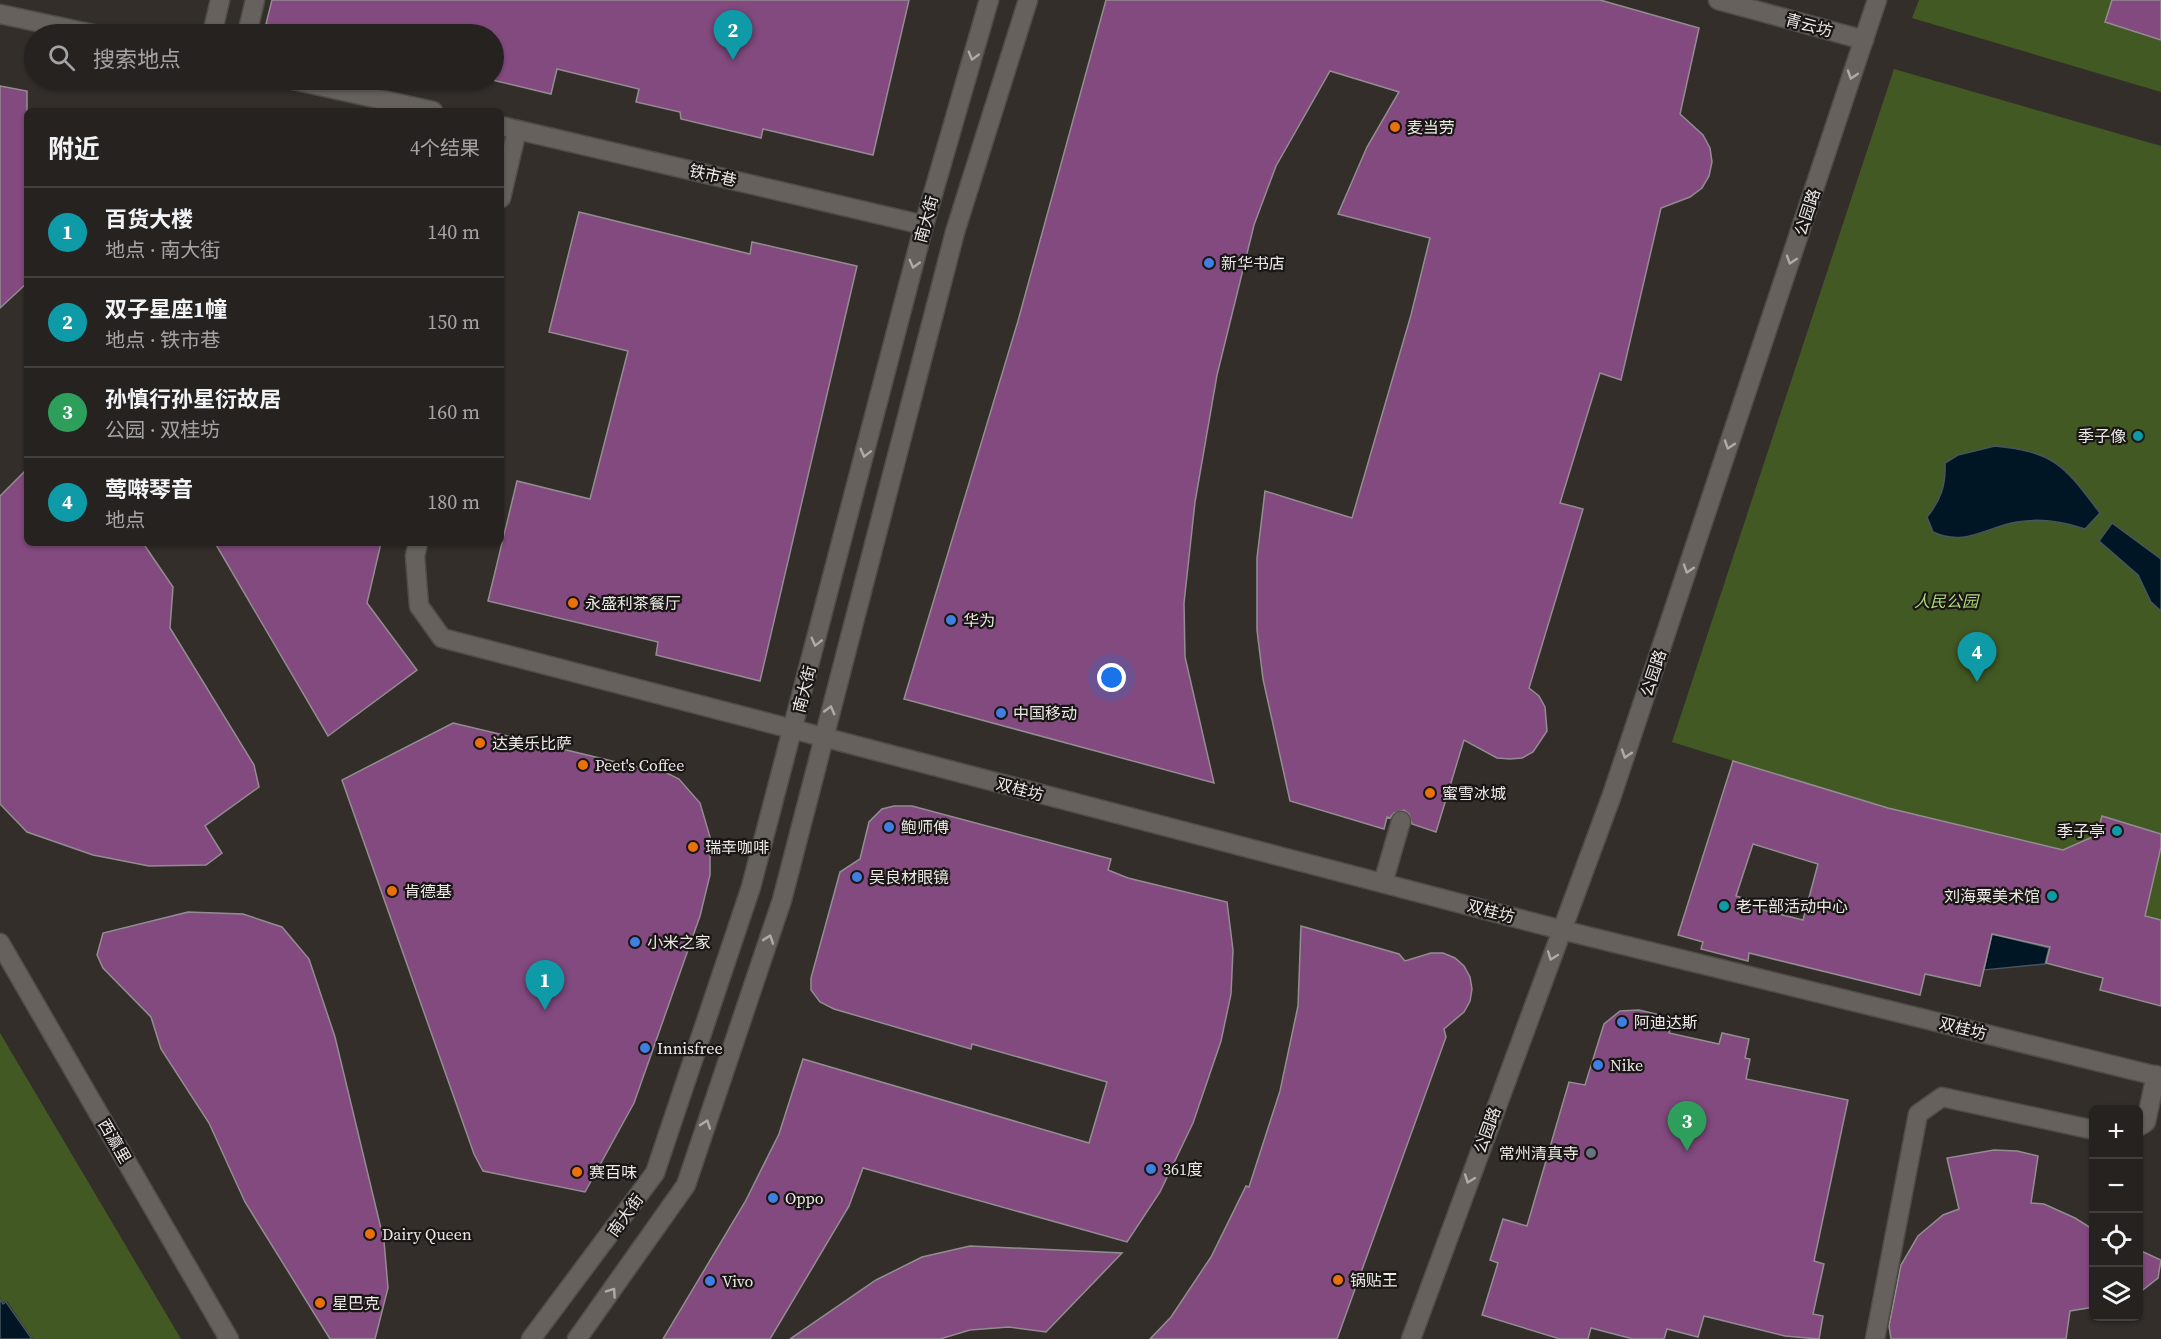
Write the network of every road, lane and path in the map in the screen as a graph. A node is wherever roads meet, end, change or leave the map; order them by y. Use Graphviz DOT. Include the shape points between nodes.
graph roads {
  1 [pos="220,0"];
  2 [pos="255,0"];
  3 [pos="989,0"];
  4 [pos="1028,0"];
  5 [pos="1718,0"];
  6 [pos="1877,0"];
  7 [pos="0,14"];
  8 [pos="46,24"];
  9 [pos="214,24"];
  10 [pos="249,24"];
  11 [pos="1864,40"];
  12 [pos="337,90"];
  13 [pos="419,108"];
  14 [pos="509,128"];
  15 [pos="504,172"];
  16 [pos="924,225"];
  17 [pos="417,546"];
  18 [pos="793,730"];
  19 [pos="823,738"];
  20 [pos="1401,821"];
  21 [pos="1383,883"];
  22 [pos="1562,930"];
  23 [pos="0,943"];
  24 [pos="2158,1076"];
  25 [pos="2143,1124"];
  26 [pos="2089,1129"];
  27 [pos="229,1339"];
  28 [pos="531,1339"];
  29 [pos="577,1339"];
  30 [pos="1411,1339"];
  31 [pos="1875,1339"];
  1 -- 9 [label="street"];
  2 -- 10 [label="street"];
  3 -- 16 [label="street, 南大街, one-way"];
  19 -- 4 [label="street, 南大街, one-way" via="955,232"];
  5 -- 11 [label="street, 青云坊"];
  6 -- 11 [label="street, 公园路"];
  7 -- 8 [label="street"];
  11 -- 22 [label="street, 公园路, one-way" via="1612,795"];
  12 -- 13 [label="street"];
  14 -- 15 [label="street"];
  14 -- 16 [label="street, 铁市巷"];
  16 -- 18 [label="street, 南大街, one-way"];
  17 -- 18 [label="street, 双桂坊" via="419,606 442,638"];
  18 -- 19 [label="street, 双桂坊"];
  18 -- 28 [label="street, 南大街" via="751,887 655,1173"];
  19 -- 21 [label="street, 双桂坊"];
  29 -- 19 [label="street, 南大街, one-way" via="686,1185 782,900"];
  20 -- 21 [label="street"];
  21 -- 22 [label="street, 双桂坊"];
  22 -- 24 [label="street, 双桂坊"];
  22 -- 30 [label="street, 公园路, one-way"];
  23 -- 27 [label="street, 西瀛里"];
  24 -- 25 [label="street"];
  26 -- 31 [label="street" via="1942,1097 1918,1114"];
}
